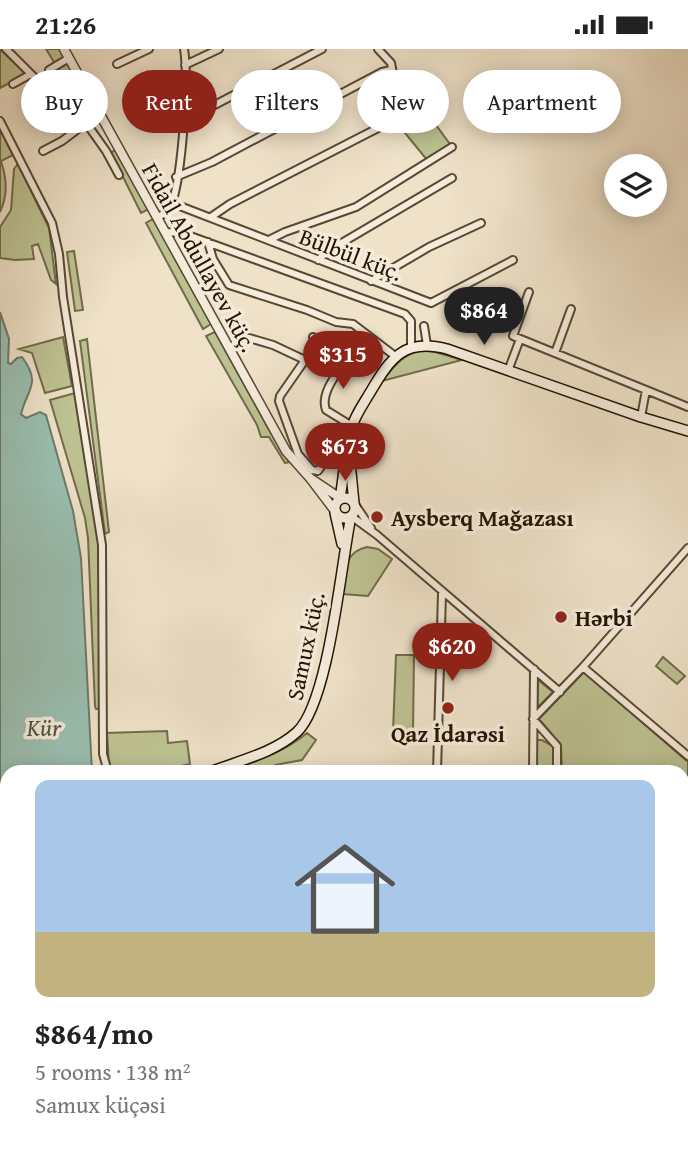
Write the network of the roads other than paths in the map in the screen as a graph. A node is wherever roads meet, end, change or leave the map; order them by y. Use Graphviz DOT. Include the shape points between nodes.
graph roads {
  1 [pos="6,49"];
  2 [pos="64,49"];
  3 [pos="149,49"];
  4 [pos="184,49"];
  5 [pos="219,49"];
  6 [pos="323,49"];
  7 [pos="378,49"];
  8 [pos="69,58"];
  9 [pos="117,64"];
  10 [pos="185,65"];
  11 [pos="27,70"];
  12 [pos="49,70"];
  13 [pos="76,70"];
  14 [pos="185,70"];
  15 [pos="391,70"];
  16 [pos="21,80"];
  17 [pos="13,84"];
  18 [pos="357,86"];
  19 [pos="217,105"];
  20 [pos="0,121"];
  21 [pos="108,129"];
  22 [pos="72,133"];
  23 [pos="92,133"];
  24 [pos="181,133"];
  25 [pos="368,133"];
  26 [pos="452,147"];
  27 [pos="43,151"];
  28 [pos="119,175"];
  29 [pos="176,177"];
  30 [pos="452,178"];
  31 [pos="172,202"];
  32 [pos="211,217"];
  33 [pos="157,218"];
  34 [pos="481,223"];
  35 [pos="165,232"];
  36 [pos="269,240"];
  37 [pos="208,242"];
  38 [pos="318,260"];
  39 [pos="513,260"];
  40 [pos="371,281"];
  41 [pos="529,292"];
  42 [pos="571,309"];
  43 [pos="424,326"];
  44 [pos="313,337"];
  45 [pos="249,338"];
  46 [pos="520,339"];
  47 [pos="427,345"];
  48 [pos="411,347"];
  49 [pos="350,353"];
  50 [pos="555,353"];
  51 [pos="396,356"];
  52 [pos="305,360"];
  53 [pos="508,371"];
  54 [pos="646,390"];
  55 [pos="688,407"];
  56 [pos="641,417"];
  57 [pos="351,429"];
  58 [pos="688,431"];
  59 [pos="348,446"];
  60 [pos="310,478"];
  61 [pos="340,498"];
  62 [pos="354,503"];
  63 [pos="335,511"];
  64 [pos="351,516"];
  65 [pos="377,535"];
  66 [pos="688,548"];
  67 [pos="343,553"];
  68 [pos="442,593"];
  69 [pos="583,667"];
  70 [pos="534,669"];
  71 [pos="560,692"];
  72 [pos="533,719"];
  73 [pos="687,753"];
  74 [pos="106,765"];
  75 [pos="228,765"];
  76 [pos="437,765"];
  77 [pos="533,765"];
  78 [pos="557,765"];
  1 -- 11 [label="street"];
  2 -- 8 [label="street, Fidail Abdullayev küç."];
  3 -- 9 [label="street"];
  4 -- 10 [label="street"];
  5 -- 10 [label="street"];
  6 -- 19 [label="street"];
  7 -- 15 [label="street" via="391,63"];
  8 -- 12 [label="street"];
  8 -- 13 [label="street, Fidail Abdullayev küç."];
  10 -- 14 [label="street"];
  16 -- 17 [label="street"];
  18 -- 29 [label="street"];
  20 -- 74 [label="street" via="57,239 102,545"];
  21 -- 33 [label="street, Fidail Abdullayev küç."];
  22 -- 27 [label="street"];
  23 -- 28 [label="street"];
  24 -- 29 [label="street"];
  25 -- 32 [label="street"];
  26 -- 36 [label="street" via="356,207"];
  29 -- 31 [label="street"];
  30 -- 38 [label="street"];
  31 -- 32 [label="street, Bülbül küç."];
  31 -- 33 [label="street"];
  32 -- 36 [label="street, Bülbül küç."];
  33 -- 35 [label="street, Fidail Abdullayev küç."];
  34 -- 40 [label="street"];
  35 -- 37 [label="street"];
  35 -- 60 [label="street, Fidail Abdullayev küç." via="286,451"];
  36 -- 38 [label="street, Bülbül küç."];
  37 -- 48 [label="street" via="405,314 411,321"];
  37 -- 51 [label="street" via="229,285 353,324"];
  38 -- 40 [label="street, Bülbül küç."];
  39 -- 40 [label="street, Bülbül küç." via="432,303"];
  41 -- 46 [label="street" via="512,334"];
  42 -- 50 [label="street"];
  43 -- 47 [label="street"];
  44 -- 52 [label="street" via="316,345"];
  45 -- 52 [label="street"];
  46 -- 50 [label="street"];
  46 -- 53 [label="street"];
  47 -- 48 [label="main road"];
  47 -- 53 [label="main road"];
  48 -- 51 [label="main road"];
  49 -- 57 [label="street" via="324,397 324,408"];
  50 -- 54 [label="street"];
  51 -- 57 [label="main road"];
  52 -- 57 [label="street" via="279,401 298,454 316,472"];
  53 -- 56 [label="main road"];
  54 -- 55 [label="street"];
  54 -- 56 [label="street"];
  56 -- 58 [label="main road"];
  57 -- 59 [label="main road"];
  59 -- 61 [label="main road"];
  59 -- 62 [label="main road"];
  60 -- 61 [label="street"];
  60 -- 63 [label="street"];
  61 -- 62 [label="main road"];
  61 -- 63 [label="main road"];
  62 -- 64 [label="main road"];
  62 -- 65 [label="street"];
  63 -- 64 [label="main road" via="341,518"];
  63 -- 67 [label="main road"];
  64 -- 65 [label="street"];
  64 -- 67 [label="main road, Samux küç."];
  65 -- 68 [label="street"];
  66 -- 69 [label="street"];
  67 -- 75 [label="main road, Samux küç." via="322,677 310,716 280,744"];
  68 -- 70 [label="street"];
  68 -- 76 [label="street"];
  69 -- 71 [label="street"];
  69 -- 73 [label="street"];
  70 -- 71 [label="street"];
  70 -- 72 [label="street"];
  71 -- 72 [label="street"];
  72 -- 77 [label="street"];
  72 -- 78 [label="street" via="557,746"];
}
